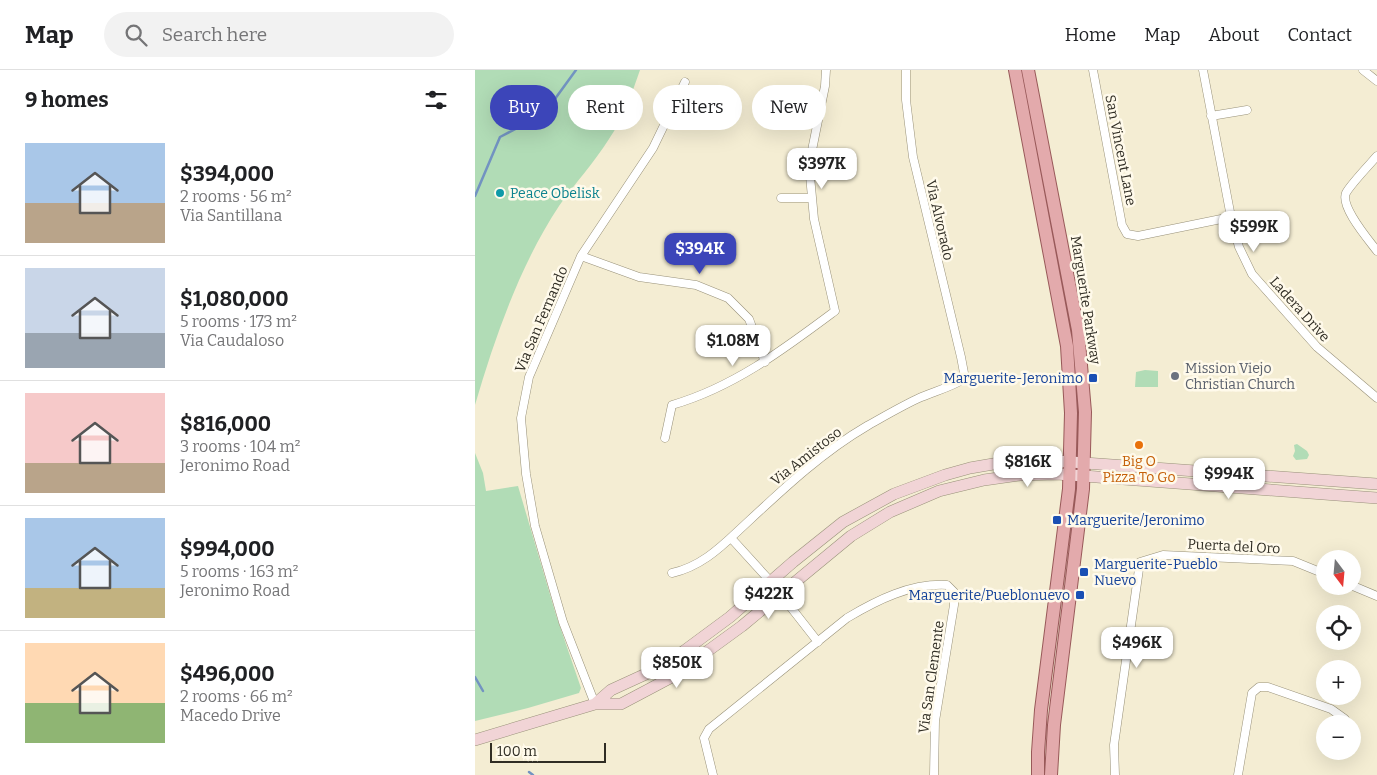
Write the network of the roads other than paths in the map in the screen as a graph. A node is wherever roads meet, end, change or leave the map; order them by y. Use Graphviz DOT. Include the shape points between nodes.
graph roads {
  1 [pos="826,70"];
  2 [pos="906,70"];
  3 [pos="1015,70"];
  4 [pos="1028,70"];
  5 [pos="1093,70"];
  6 [pos="1203,70"];
  7 [pos="1363,70"];
  8 [pos="1377,81"];
  9 [pos="685,82"];
  10 [pos="1247,110"];
  11 [pos="1211,116"];
  12 [pos="1377,156"];
  13 [pos="781,198"];
  14 [pos="812,198"];
  15 [pos="1231,217"];
  16 [pos="1377,251"];
  17 [pos="581,256"];
  18 [pos="765,362"];
  19 [pos="964,373"];
  20 [pos="1377,398"];
  21 [pos="665,438"];
  22 [pos="1075,466"];
  23 [pos="1083,476"];
  24 [pos="1377,484"];
  25 [pos="1377,498"];
  26 [pos="731,538"];
  27 [pos="1316,570"];
  28 [pos="672,573"];
  29 [pos="771,582"];
  30 [pos="1361,589"];
  31 [pos="779,594"];
  32 [pos="1377,596"];
  33 [pos="818,642"];
  34 [pos="595,704"];
  35 [pos="1339,715"];
  36 [pos="475,740"];
  37 [pos="713,775"];
  38 [pos="934,775"];
  39 [pos="1038,775"];
  40 [pos="1051,775"];
  41 [pos="1115,775"];
  42 [pos="1238,775"];
  1 -- 14 [label="street" via="809,165"];
  2 -- 19 [label="street, Via Alvorado" via="913,157"];
  3 -- 22 [label="main road, Marguerite Parkway" via="1067,346"];
  4 -- 22 [label="main road, Marguerite Parkway" via="1079,330 1085,412"];
  5 -- 15 [label="street, San Vincent Lane" via="1122,225 1127,234 1138,236"];
  6 -- 11 [label="street, Ladera Drive"];
  7 -- 8 [label="street"];
  9 -- 17 [label="street, Via San Fernando" via="653,148"];
  10 -- 11 [label="street"];
  11 -- 15 [label="street, Ladera Drive"];
  12 -- 16 [label="street" via="1346,193 1345,203"];
  13 -- 14 [label="street"];
  14 -- 18 [label="street" via="835,311"];
  15 -- 20 [label="street, Ladera Drive" via="1251,274 1317,347"];
  17 -- 18 [label="street" via="639,277 696,285 728,298 749,319"];
  17 -- 34 [label="street, Via San Fernando" via="529,377 521,418 525,474 535,526 563,622"];
  18 -- 21 [label="street" via="716,390 672,405"];
  19 -- 26 [label="street, Via Amistoso" via="956,384 916,399 865,427 821,458"];
  22 -- 23 [label="main road, Marguerite Parkway"];
  22 -- 24 [label="main road"];
  22 -- 29 [label="main road" via="1037,461 999,463 921,483 893,494 843,522"];
  22 -- 31 [label="main road" via="984,480 918,499 851,536"];
  22 -- 39 [label="main road, Marguerite Parkway" via="1041,710"];
  23 -- 25 [label="main road"];
  23 -- 40 [label="main road, Marguerite Parkway" via="1053,725"];
  26 -- 28 [label="street, Via Amistoso" via="696,565"];
  26 -- 29 [label="street"];
  27 -- 41 [label="street, Puerta del Oro" via="1293,561 1163,555 1141,562 1114,745"];
  29 -- 31 [label="street"];
  29 -- 34 [label="main road" via="684,651 659,668 611,690"];
  30 -- 32 [label="street"];
  31 -- 33 [label="street"];
  31 -- 34 [label="main road" via="742,626 672,677 621,704"];
  33 -- 37 [label="street" via="709,729 704,738"];
  33 -- 38 [label="street, Via San Clemente" via="847,618 871,604 934,584 947,585 954,592 935,721"];
  34 -- 36 [label="main road"];
  35 -- 42 [label="street" via="1276,689 1259,687 1252,693"];
}
